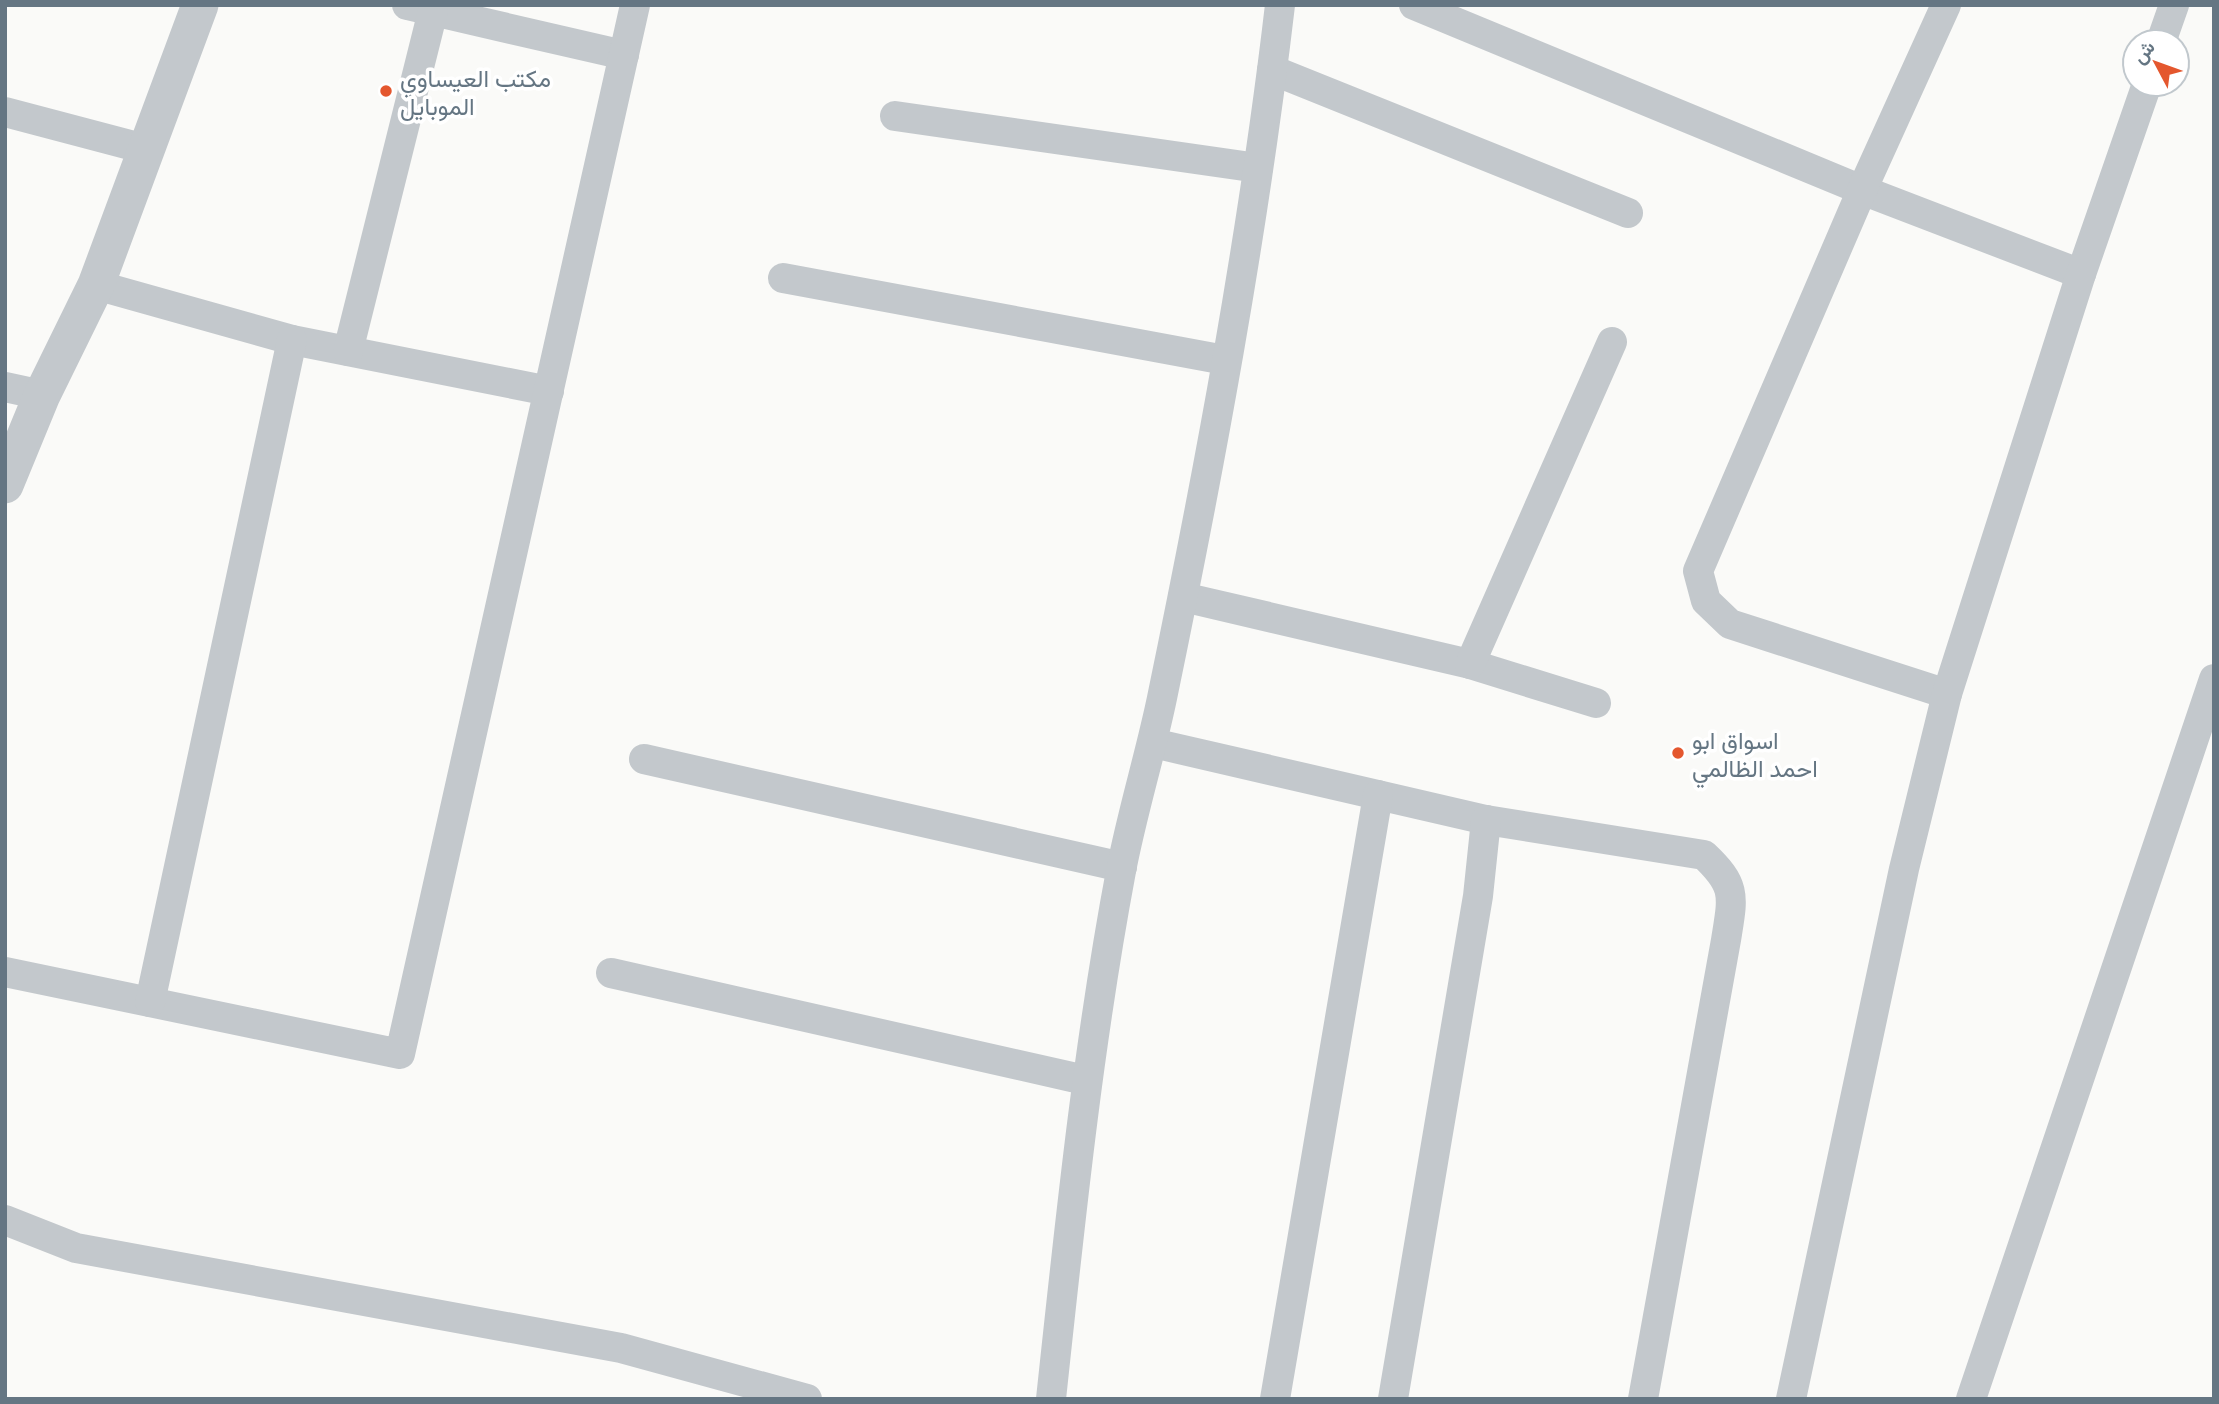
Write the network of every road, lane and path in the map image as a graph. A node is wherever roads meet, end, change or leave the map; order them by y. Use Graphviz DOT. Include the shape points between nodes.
graph roads {
  1 [pos="200,5"];
  2 [pos="635,5"];
  3 [pos="1280,5"];
  4 [pos="1415,5"];
  5 [pos="2174,5"];
  6 [pos="1945,6"];
  7 [pos="420,8"];
  8 [pos="2166,28"];
  9 [pos="624,55"];
  10 [pos="1272,70"];
  11 [pos="2142,98"];
  12 [pos="5,112"];
  13 [pos="895,116"];
  14 [pos="149,150"];
  15 [pos="1258,168"];
  16 [pos="1862,190"];
  17 [pos="1628,213"];
  18 [pos="2081,274"];
  19 [pos="783,278"];
  20 [pos="96,285"];
  21 [pos="292,340"];
  22 [pos="1612,342"];
  23 [pos="348,351"];
  24 [pos="1224,360"];
  25 [pos="5,387"];
  26 [pos="549,391"];
  27 [pos="42,395"];
  28 [pos="5,485"];
  29 [pos="1183,597"];
  30 [pos="1470,664"];
  31 [pos="2214,679"];
  32 [pos="1947,694"];
  33 [pos="1596,703"];
  34 [pos="1153,743"];
  35 [pos="644,759"];
  36 [pos="1378,795"];
  37 [pos="1486,820"];
  38 [pos="1122,867"];
  39 [pos="5,972"];
  40 [pos="611,973"];
  41 [pos="149,1002"];
  42 [pos="1085,1080"];
  43 [pos="5,1220"];
  44 [pos="807,1399"];
  45 [pos="1051,1399"];
  46 [pos="1275,1399"];
  47 [pos="1393,1399"];
  48 [pos="1643,1399"];
  49 [pos="1791,1399"];
  50 [pos="1971,1399"];
  1 -- 14 [label="street"];
  2 -- 9 [label="street"];
  3 -- 10 [label="street"];
  4 -- 16 [label="street"];
  5 -- 8 [label="street"];
  6 -- 16 [label="street"];
  7 -- 9 [label="street"];
  7 -- 23 [label="street"];
  9 -- 26 [label="street"];
  10 -- 15 [label="street"];
  10 -- 17 [label="street"];
  11 -- 18 [label="street"];
  12 -- 14 [label="street"];
  13 -- 15 [label="street"];
  14 -- 20 [label="street"];
  15 -- 24 [label="street"];
  16 -- 18 [label="street"];
  16 -- 32 [label="street" via="1698,571 1706,601 1730,624"];
  18 -- 32 [label="street"];
  19 -- 24 [label="street"];
  20 -- 21 [label="street"];
  20 -- 27 [label="street"];
  21 -- 23 [label="street"];
  21 -- 41 [label="street"];
  22 -- 30 [label="street"];
  23 -- 26 [label="street"];
  24 -- 29 [label="street"];
  25 -- 27 [label="street"];
  26 -- 41 [label="street" via="400,1054"];
  27 -- 28 [label="street"];
  29 -- 30 [label="street"];
  29 -- 34 [label="street"];
  30 -- 33 [label="street"];
  31 -- 50 [label="street"];
  32 -- 49 [label="street"];
  34 -- 36 [label="street"];
  34 -- 38 [label="street"];
  35 -- 38 [label="street"];
  36 -- 37 [label="street"];
  36 -- 46 [label="street"];
  37 -- 47 [label="street" via="1478,896"];
  37 -- 48 [label="street" via="1704,855 1725,876 1732,901"];
  38 -- 42 [label="street"];
  39 -- 41 [label="street"];
  40 -- 42 [label="street"];
  42 -- 45 [label="street"];
  43 -- 44 [label="street" via="76,1248 621,1348"];
}
